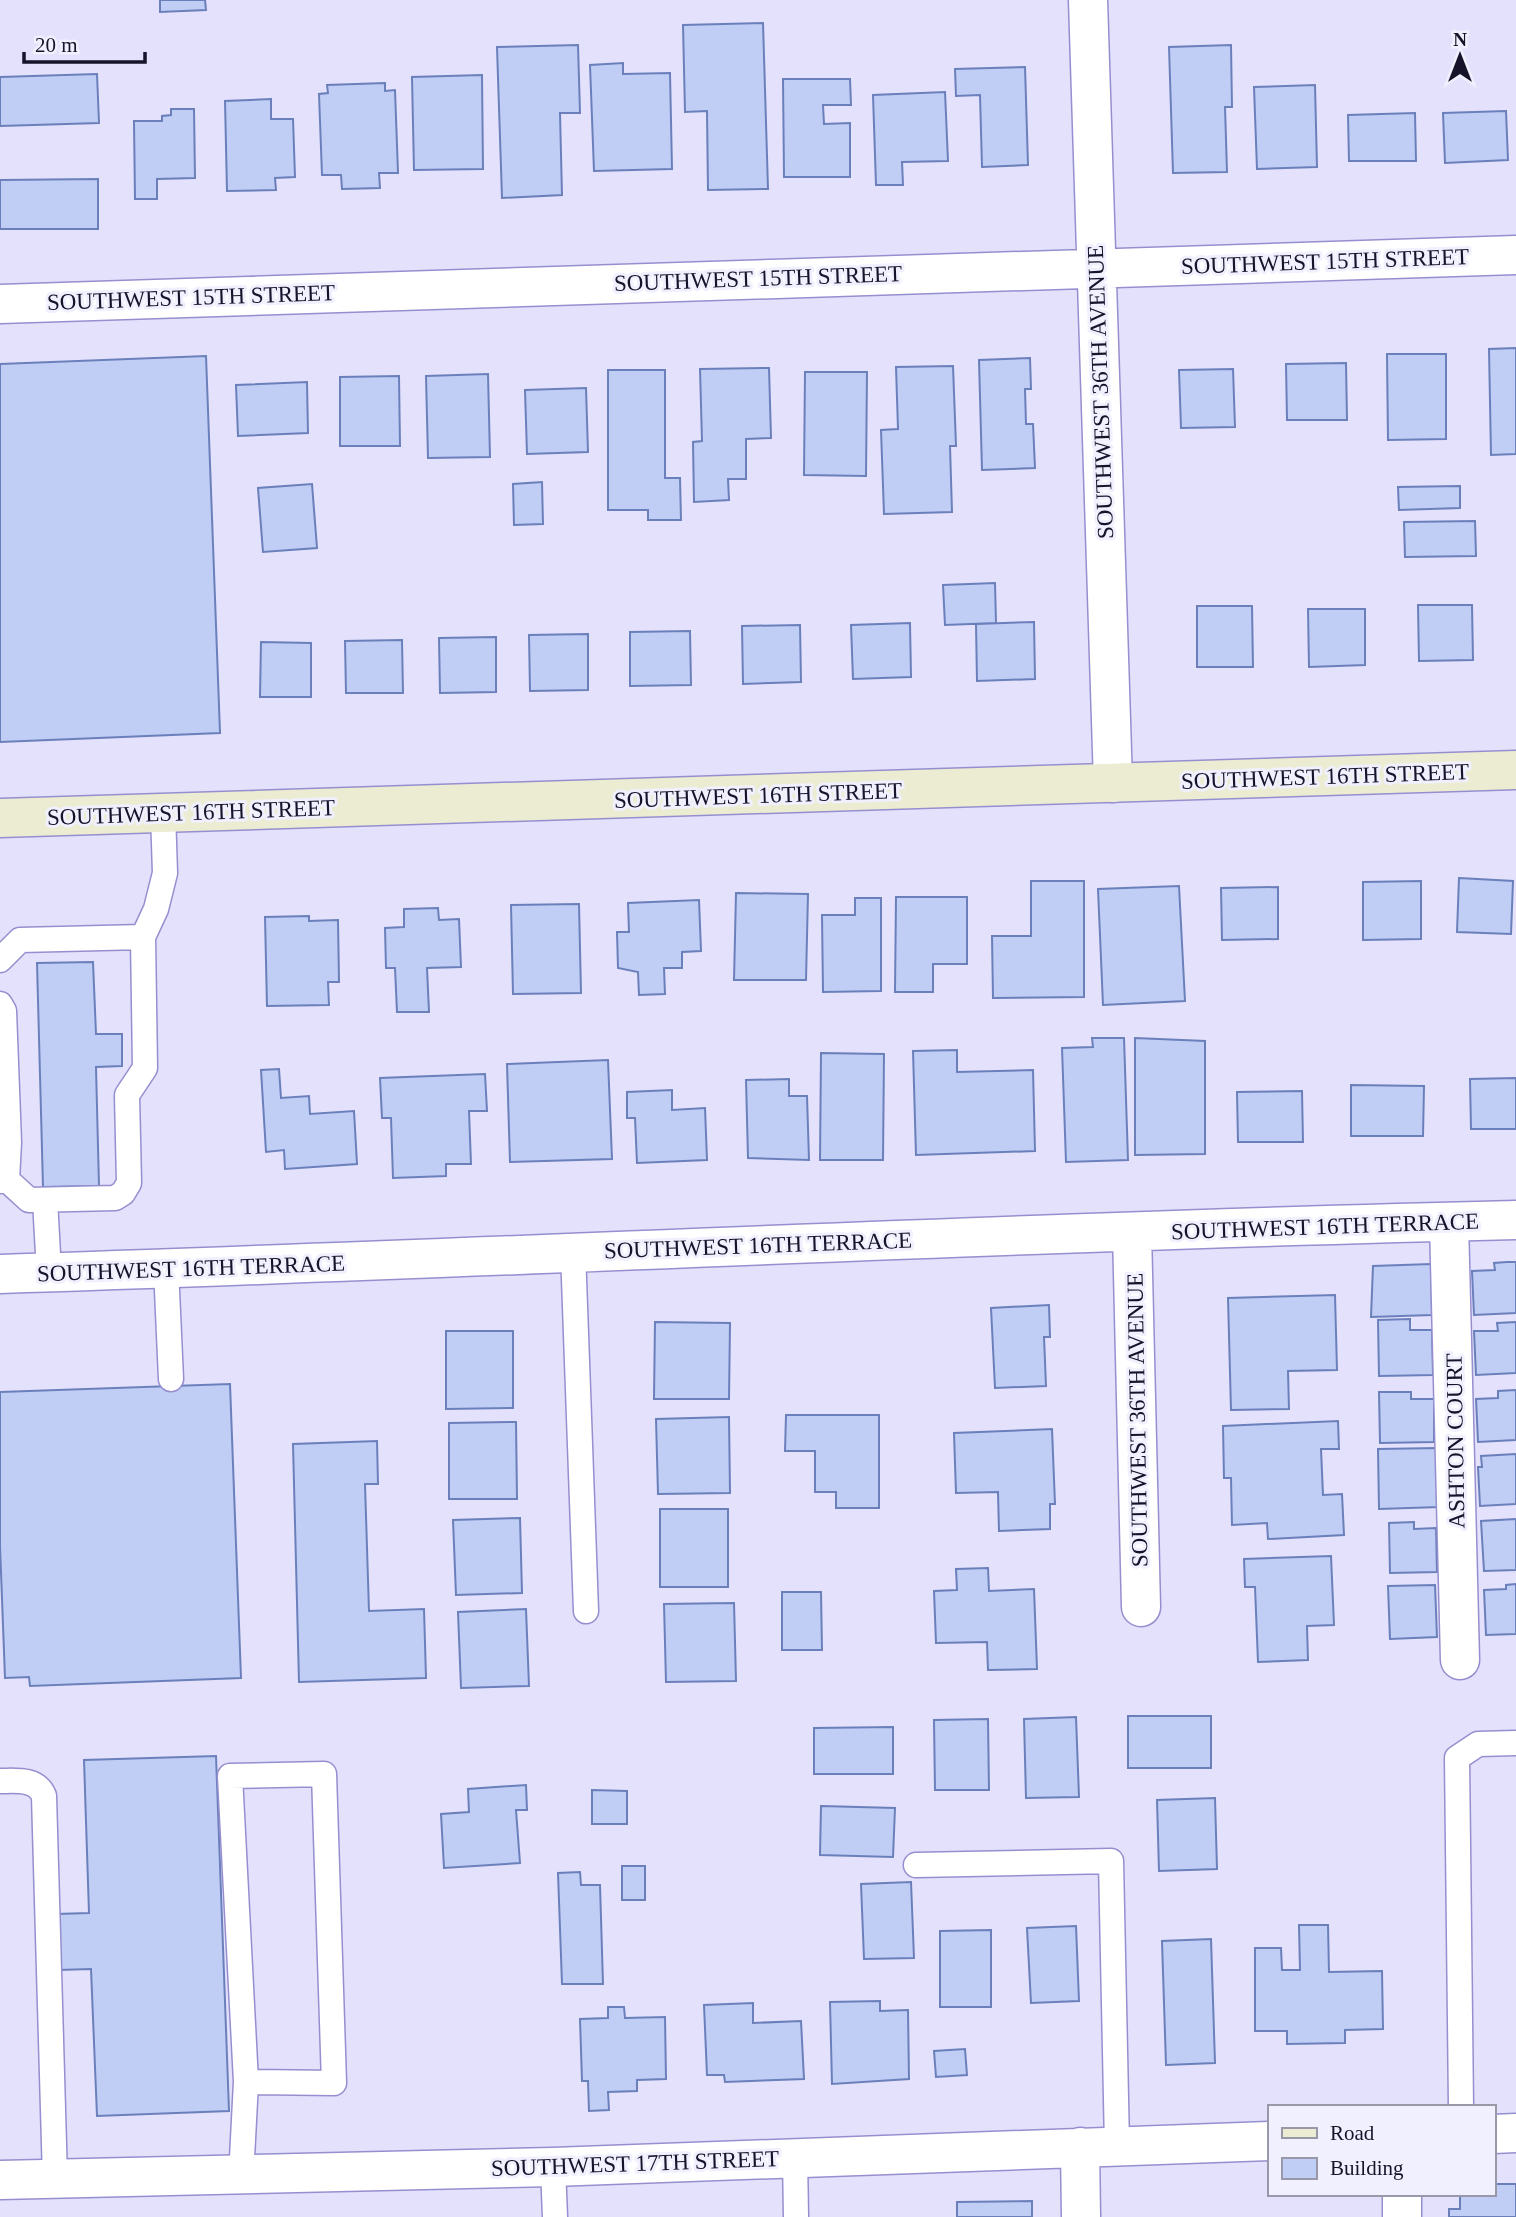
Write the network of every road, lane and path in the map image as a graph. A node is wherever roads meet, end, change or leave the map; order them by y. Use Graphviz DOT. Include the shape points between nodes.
graph roads {
  1 [pos="1088,0"];
  2 [pos="1516,255"];
  3 [pos="1096,268"];
  4 [pos="0,304"];
  5 [pos="1516,770"];
  6 [pos="1113,783"];
  7 [pos="163,813"];
  8 [pos="0,818"];
  9 [pos="143,937"];
  10 [pos="0,960"];
  11 [pos="0,1003"];
  12 [pos="3,1180"];
  13 [pos="45,1200"];
  14 [pos="1516,1220"];
  15 [pos="1449,1222"];
  16 [pos="1132,1233"];
  17 [pos="573,1251"];
  18 [pos="166,1269"];
  19 [pos="49,1272"];
  20 [pos="0,1274"];
  21 [pos="171,1379"];
  22 [pos="1141,1607"];
  23 [pos="586,1611"];
  24 [pos="1460,1660"];
  25 [pos="1516,1743"];
  26 [pos="0,1781"];
  27 [pos="916,1865"];
  28 [pos="246,2082"];
  29 [pos="1461,2105"];
  30 [pos="1516,2133"];
  31 [pos="1495,2134"];
  32 [pos="1268,2141"];
  33 [pos="1098,2147"];
  34 [pos="795,2157"];
  35 [pos="552,2167"];
  36 [pos="241,2177"];
  37 [pos="55,2179"];
  38 [pos="0,2180"];
  39 [pos="1402,2196"];
  40 [pos="555,2217"];
  41 [pos="796,2217"];
  42 [pos="1081,2217"];
  43 [pos="1402,2217"];
  1 -- 3 [label="street, SOUTHWEST 36TH AVENUE"];
  2 -- 3 [label="street, SOUTHWEST 15TH STREET"];
  3 -- 4 [label="street, SOUTHWEST 15TH STREET"];
  3 -- 6 [label="street, SOUTHWEST 36TH AVENUE"];
  5 -- 6 [label="street, SOUTHWEST 16TH STREET"];
  6 -- 7 [label="street, SOUTHWEST 16TH STREET"];
  7 -- 8 [label="street, SOUTHWEST 16TH STREET"];
  7 -- 9 [label="lane" via="164,873 156,909"];
  9 -- 10 [label="lane" via="20,940"];
  9 -- 13 [label="lane" via="145,1068 127,1095 129,1183 115,1198"];
  11 -- 12 [label="lane" via="9,1142"];
  12 -- 13 [label="lane" via="29,1200"];
  13 -- 19 [label="lane"];
  14 -- 15 [label="street, SOUTHWEST 16TH TERRACE"];
  15 -- 16 [label="street, SOUTHWEST 16TH TERRACE"];
  15 -- 24 [label="street, ASHTON COURT"];
  16 -- 17 [label="street, SOUTHWEST 16TH TERRACE"];
  16 -- 22 [label="street, SOUTHWEST 36TH AVENUE"];
  17 -- 18 [label="street, SOUTHWEST 16TH TERRACE"];
  17 -- 23 [label="lane"];
  18 -- 19 [label="street, SOUTHWEST 16TH TERRACE"];
  18 -- 21 [label="lane"];
  19 -- 20 [label="street, SOUTHWEST 16TH TERRACE"];
  25 -- 29 [label="lane" via="1478,1744 1457,1758"];
  26 -- 37 [label="lane" via="30,1782 41,1788 44,1796"];
  27 -- 33 [label="lane" via="1111,1861"];
  28 -- 28 [label="lane" via="230,1776 324,1774 334,2082"];
  28 -- 36 [label="lane"];
  30 -- 31 [label="street"];
  32 -- 33 [label="street, SOUTHWEST 17TH STREET"];
  33 -- 34 [label="street, SOUTHWEST 17TH STREET"];
  33 -- 42 [label="street"];
  34 -- 35 [label="street, SOUTHWEST 17TH STREET"];
  34 -- 41 [label="lane"];
  35 -- 36 [label="street, SOUTHWEST 17TH STREET"];
  35 -- 40 [label="lane"];
  36 -- 37 [label="street, SOUTHWEST 17TH STREET"];
  37 -- 38 [label="street, SOUTHWEST 17TH STREET"];
  39 -- 43 [label="street"];
}
